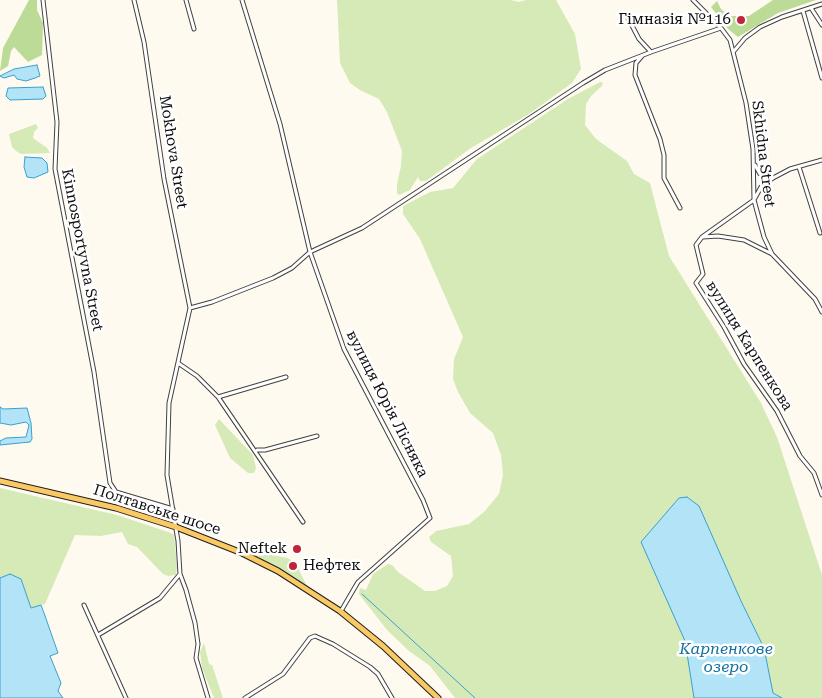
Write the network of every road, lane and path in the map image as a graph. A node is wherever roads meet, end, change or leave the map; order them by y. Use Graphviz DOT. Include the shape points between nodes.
graph roads {
  1 [pos="43,0"];
  2 [pos="134,0"];
  3 [pos="186,0"];
  4 [pos="242,0"];
  5 [pos="693,0"];
  6 [pos="822,4"];
  7 [pos="811,8"];
  8 [pos="802,11"];
  9 [pos="626,14"];
  10 [pos="822,25"];
  11 [pos="721,28"];
  12 [pos="194,29"];
  13 [pos="651,52"];
  14 [pos="733,52"];
  15 [pos="643,55"];
  16 [pos="822,78"];
  17 [pos="822,160"];
  18 [pos="754,163"];
  19 [pos="799,167"];
  20 [pos="773,178"];
  21 [pos="754,199"];
  22 [pos="680,208"];
  23 [pos="820,233"];
  24 [pos="702,238"];
  25 [pos="310,252"];
  26 [pos="772,254"];
  27 [pos="190,308"];
  28 [pos="822,312"];
  29 [pos="178,363"];
  30 [pos="286,377"];
  31 [pos="218,397"];
  32 [pos="317,436"];
  33 [pos="256,450"];
  34 [pos="0,481"];
  35 [pos="822,495"];
  36 [pos="174,509"];
  37 [pos="303,522"];
  38 [pos="176,527"];
  39 [pos="180,574"];
  40 [pos="84,605"];
  41 [pos="340,612"];
  42 [pos="98,635"];
  43 [pos="126,698"];
  44 [pos="208,698"];
  45 [pos="245,698"];
  46 [pos="392,698"];
  47 [pos="438,698"];
  1 -- 36 [label="street, Kinnosportyvna Street" via="57,122 55,169 110,483 113,490"];
  2 -- 27 [label="street, Mokhova Street" via="147,60 164,179"];
  3 -- 12 [label="street"];
  4 -- 25 [label="street, вулиця Юрія Лісняка" via="280,124"];
  5 -- 11 [label="street, Skhidna Street"];
  6 -- 7 [label="street"];
  7 -- 8 [label="street"];
  7 -- 10 [label="street"];
  8 -- 14 [label="street" via="760,27"];
  8 -- 16 [label="street"];
  9 -- 13 [label="street" via="639,39"];
  11 -- 13 [label="street"];
  11 -- 14 [label="street, Skhidna Street" via="730,40"];
  13 -- 15 [label="street"];
  14 -- 18 [label="street, Skhidna Street" via="746,103"];
  15 -- 22 [label="street" via="636,63 635,75 662,147 664,178"];
  15 -- 25 [label="street" via="583,83 362,228"];
  17 -- 19 [label="street"];
  18 -- 20 [label="street" via="760,174"];
  18 -- 21 [label="street, Skhidna Street"];
  19 -- 20 [label="street"];
  19 -- 23 [label="street"];
  20 -- 21 [label="street"];
  21 -- 24 [label="street"];
  21 -- 26 [label="street, Skhidna Street"];
  24 -- 26 [label="street" via="718,236 744,240"];
  24 -- 35 [label="street, вулиця Карпенкова" via="696,245 703,274 696,283 777,411 800,456 814,473"];
  25 -- 27 [label="street" via="292,268 273,278"];
  25 -- 41 [label="street, вулиця Юрія Лісняка" via="346,353 430,518 358,582"];
  26 -- 28 [label="street" via="815,299"];
  27 -- 29 [label="street, Mokhova Street"];
  29 -- 31 [label="street"];
  29 -- 36 [label="street, Mokhova Street" via="169,403 167,475"];
  30 -- 31 [label="street"];
  31 -- 33 [label="street"];
  32 -- 33 [label="street"];
  33 -- 37 [label="street"];
  34 -- 38 [label="main road, Полтавське шосе" via="108,506"];
  36 -- 38 [label="street, Mokhova Street"];
  38 -- 39 [label="street, Mokhova Street"];
  38 -- 41 [label="main road, Полтавське шосе" via="271,567"];
  39 -- 42 [label="street" via="160,598"];
  39 -- 44 [label="street, Mokhova Street" via="195,623 196,658"];
  40 -- 42 [label="street"];
  41 -- 47 [label="main road, Полтавське шосе" via="383,646"];
  42 -- 43 [label="street"];
  45 -- 46 [label="street" via="288,670 310,638 315,636 370,667"];
}
